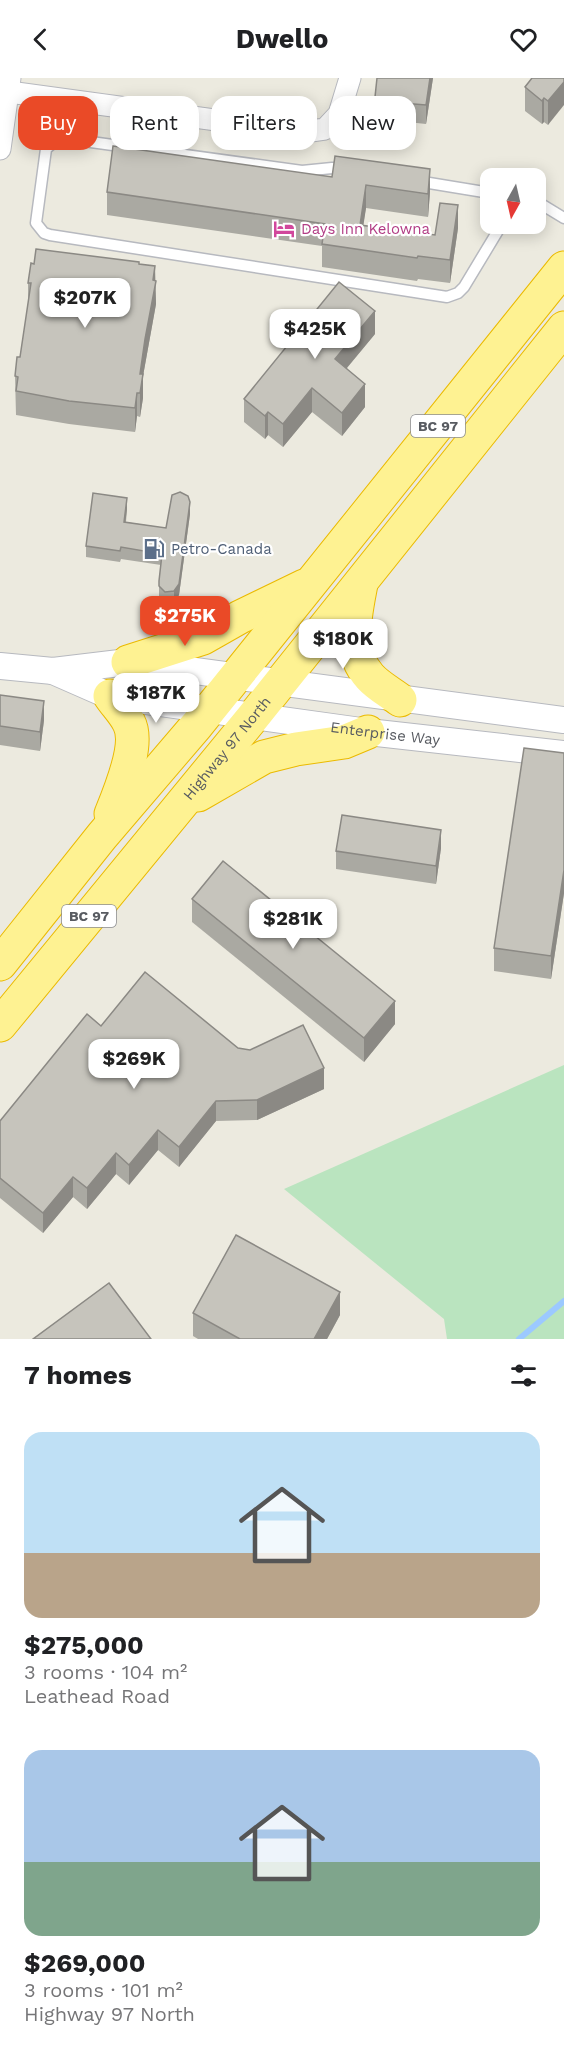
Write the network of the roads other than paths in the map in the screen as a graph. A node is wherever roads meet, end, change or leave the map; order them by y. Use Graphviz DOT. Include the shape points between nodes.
graph roads {
  1 [pos="350,78"];
  2 [pos="10,85"];
  3 [pos="0,149"];
  4 [pos="351,171"];
  5 [pos="409,180"];
  6 [pos="480,191"];
  7 [pos="546,207"];
  8 [pos="564,218"];
  9 [pos="496,234"];
  10 [pos="564,268"];
  11 [pos="564,328"];
  12 [pos="362,580"];
  13 [pos="311,583"];
  14 [pos="128,662"];
  15 [pos="0,666"];
  16 [pos="53,671"];
  17 [pos="235,676"];
  18 [pos="279,683"];
  19 [pos="110,696"];
  20 [pos="400,699"];
  21 [pos="208,709"];
  22 [pos="253,717"];
  23 [pos="564,720"];
  24 [pos="368,732"];
  25 [pos="564,754"];
  26 [pos="178,807"];
  27 [pos="102,836"];
  28 [pos="0,964"];
  29 [pos="0,1025"];
  1 -- 2 [label="street" via="339,114 325,129 304,132"];
  2 -- 3 [label="street"];
  4 -- 9 [label="lane" via="302,171 60,140 46,149 36,223 50,235 447,297 464,287"];
  5 -- 6 [label="lane"];
  7 -- 8 [label="lane"];
  10 -- 13 [label="highway, BC 97"];
  11 -- 12 [label="highway, Highway 97 North / BC 97"];
  12 -- 18 [label="highway, Highway 97 North / BC 97"];
  12 -- 20 [label="highway" via="353,628 358,661 371,679"];
  13 -- 14 [label="highway" via="203,638"];
  13 -- 17 [label="highway, BC 97"];
  14 -- 16 [label="street"];
  14 -- 17 [label="street"];
  15 -- 16 [label="street"];
  16 -- 19 [label="street, Enterprise Way"];
  17 -- 18 [label="street"];
  17 -- 21 [label="highway, BC 97"];
  18 -- 20 [label="street"];
  18 -- 22 [label="highway, Highway 97 North / BC 97"];
  19 -- 21 [label="street, Enterprise Way"];
  19 -- 27 [label="highway" via="130,724 132,745 129,764"];
  20 -- 23 [label="street"];
  21 -- 22 [label="street, Enterprise Way"];
  21 -- 27 [label="highway, BC 97"];
  22 -- 24 [label="street, Enterprise Way"];
  22 -- 26 [label="highway, Highway 97 North / BC 97"];
  24 -- 25 [label="street, Enterprise Way"];
  24 -- 26 [label="highway" via="344,742 264,757"];
  26 -- 29 [label="highway, Highway 97 North / BC 97"];
  27 -- 28 [label="highway, BC 97"];
}
